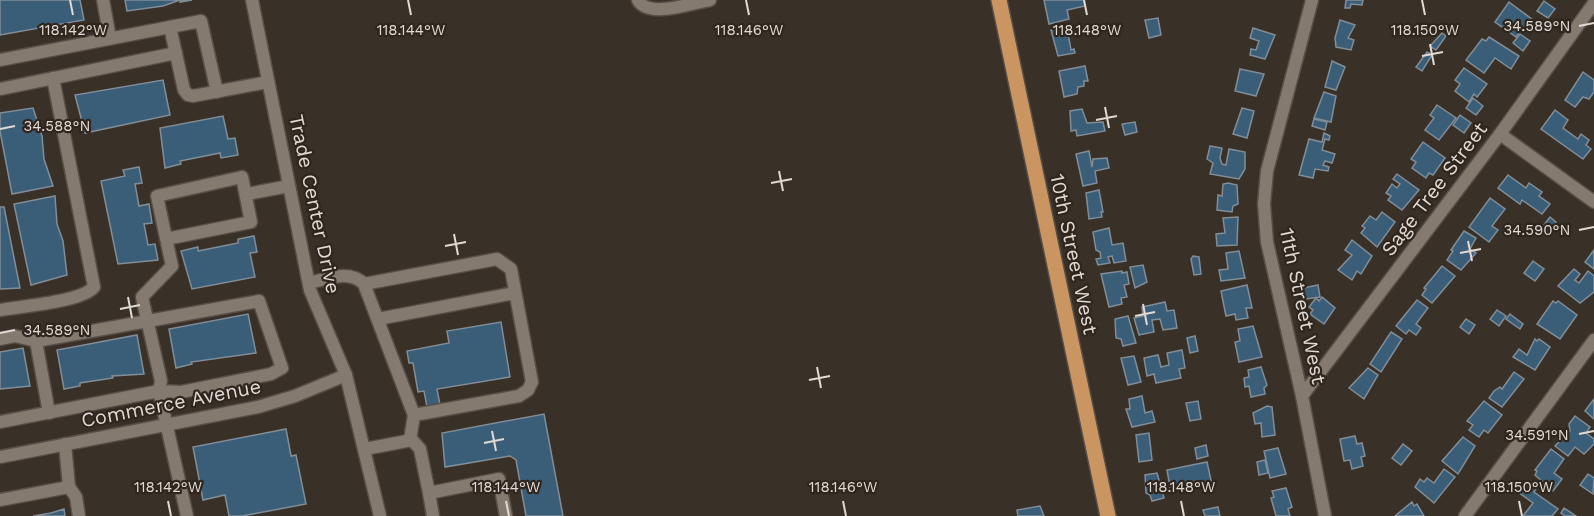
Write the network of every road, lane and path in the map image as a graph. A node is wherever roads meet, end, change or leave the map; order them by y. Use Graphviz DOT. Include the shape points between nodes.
graph roads {
  1 [pos="103,0"];
  2 [pos="252,0"];
  3 [pos="638,0"];
  4 [pos="710,0"];
  5 [pos="999,0"];
  6 [pos="1312,0"];
  7 [pos="1594,3"];
  8 [pos="170,27"];
  9 [pos="110,38"];
  10 [pos="176,52"];
  11 [pos="0,60"];
  12 [pos="54,78"];
  13 [pos="268,82"];
  14 [pos="0,89"];
  15 [pos="217,92"];
  16 [pos="1500,134"];
  17 [pos="289,186"];
  18 [pos="247,194"];
  19 [pos="1594,202"];
  20 [pos="166,239"];
  21 [pos="309,283"];
  22 [pos="364,284"];
  23 [pos="515,293"];
  24 [pos="0,310"];
  25 [pos="378,319"];
  26 [pos="147,320"];
  27 [pos="0,339"];
  28 [pos="1594,340"];
  29 [pos="36,341"];
  30 [pos="346,375"];
  31 [pos="159,391"];
  32 [pos="1302,396"];
  33 [pos="49,413"];
  34 [pos="414,415"];
  35 [pos="0,422"];
  36 [pos="166,425"];
  37 [pos="410,440"];
  38 [pos="65,444"];
  39 [pos="365,449"];
  40 [pos="0,457"];
  41 [pos="69,487"];
  42 [pos="429,493"];
  43 [pos="0,500"];
  44 [pos="80,516"];
  45 [pos="187,516"];
  46 [pos="380,516"];
  47 [pos="433,516"];
  48 [pos="506,516"];
  49 [pos="1108,516"];
  50 [pos="1325,516"];
  51 [pos="1465,516"];
  1 -- 9 [label="street"];
  2 -- 13 [label="street, Trade Center Drive"];
  3 -- 4 [label="street" via="645,8 656,10"];
  5 -- 49 [label="main road, 10th Street West"];
  6 -- 32 [label="street, 11th Street West" via="1267,171 1264,204 1267,242"];
  7 -- 16 [label="street, Sage Tree Street"];
  8 -- 9 [label="street"];
  8 -- 10 [label="street"];
  8 -- 15 [label="street" via="201,21"];
  9 -- 11 [label="street"];
  10 -- 12 [label="street"];
  10 -- 15 [label="street" via="188,95"];
  12 -- 14 [label="street"];
  12 -- 24 [label="street" via="94,287 76,297"];
  13 -- 15 [label="street"];
  13 -- 17 [label="street, Trade Center Drive"];
  16 -- 19 [label="street"];
  16 -- 32 [label="street, Sage Tree Street"];
  17 -- 18 [label="street"];
  17 -- 21 [label="street, Trade Center Drive"];
  18 -- 20 [label="street" via="251,222"];
  18 -- 20 [label="street" via="242,177 157,196"];
  20 -- 26 [label="street" via="172,266 142,297"];
  21 -- 22 [label="street" via="348,275"];
  21 -- 30 [label="street, Trade Center Drive"];
  22 -- 23 [label="street" via="497,259 511,269"];
  22 -- 25 [label="street"];
  23 -- 25 [label="street"];
  23 -- 34 [label="street" via="532,382 528,390 519,396"];
  25 -- 34 [label="street"];
  26 -- 29 [label="street"];
  26 -- 31 [label="street" via="161,381"];
  26 -- 31 [label="street" via="259,301 282,368 271,374 181,392"];
  27 -- 29 [label="street" via="15,336"];
  28 -- 51 [label="street"];
  29 -- 33 [label="street"];
  30 -- 36 [label="street, Commerce Avenue" via="258,408"];
  30 -- 39 [label="street, Trade Center Drive"];
  31 -- 33 [label="street"];
  31 -- 36 [label="street"];
  32 -- 50 [label="street, 11th Street West"];
  33 -- 35 [label="street"];
  34 -- 37 [label="street"];
  36 -- 38 [label="street, Commerce Avenue"];
  36 -- 45 [label="street"];
  37 -- 39 [label="street"];
  37 -- 42 [label="street" via="420,449"];
  38 -- 40 [label="street, Commerce Avenue"];
  38 -- 41 [label="street"];
  39 -- 46 [label="street, Trade Center Drive"];
  41 -- 43 [label="street"];
  41 -- 44 [label="street"];
  42 -- 47 [label="street"];
  42 -- 48 [label="street" via="499,479"];
}
